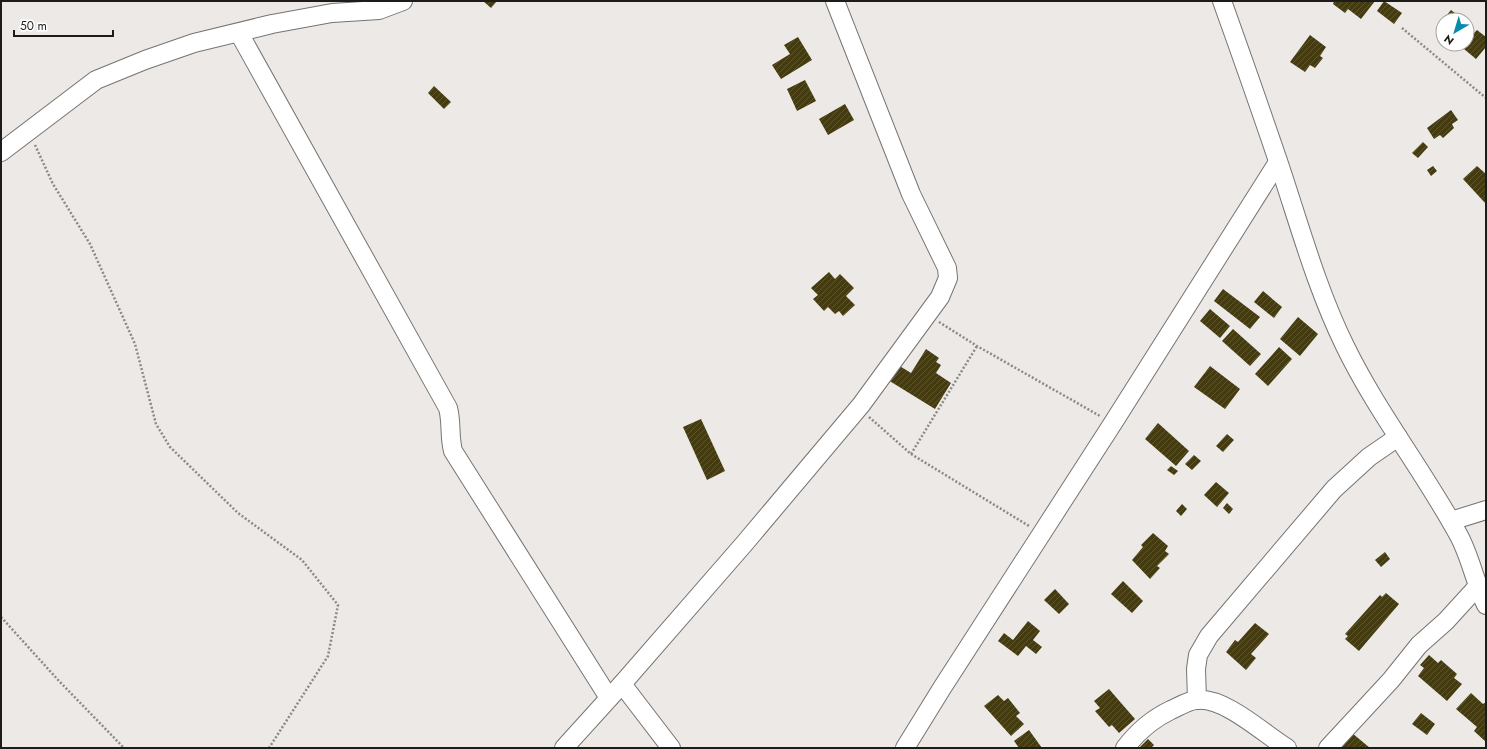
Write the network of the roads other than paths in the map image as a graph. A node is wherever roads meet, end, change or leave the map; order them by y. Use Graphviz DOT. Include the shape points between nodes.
graph roads {
  1 [pos="403,1"];
  2 [pos="835,1"];
  3 [pos="1222,1"];
  4 [pos="239,33"];
  5 [pos="1,152"];
  6 [pos="1278,162"];
  7 [pos="1398,437"];
  8 [pos="1486,510"];
  9 [pos="1451,521"];
  10 [pos="1477,587"];
  11 [pos="1486,605"];
  12 [pos="622,684"];
  13 [pos="610,698"];
  14 [pos="1197,700"];
  15 [pos="564,748"];
  16 [pos="671,748"];
  17 [pos="905,748"];
  18 [pos="1125,748"];
  19 [pos="1287,748"];
  20 [pos="1328,748"];
  1 -- 4 [label="street" via="379,10 332,13"];
  2 -- 12 [label="street" via="911,194 947,268 948,278 928,315 861,405"];
  3 -- 6 [label="street"];
  4 -- 5 [label="street" via="187,46 96,80"];
  4 -- 13 [label="street" via="448,408 453,451"];
  6 -- 7 [label="street" via="1307,252 1333,319 1372,396"];
  6 -- 17 [label="street"];
  7 -- 9 [label="street"];
  7 -- 14 [label="street" via="1369,457 1334,488 1208,636 1198,655"];
  8 -- 9 [label="street"];
  9 -- 10 [label="street" via="1460,536"];
  10 -- 11 [label="street"];
  10 -- 20 [label="street" via="1446,621 1419,645 1391,680"];
  12 -- 13 [label="street"];
  12 -- 16 [label="street"];
  13 -- 15 [label="street"];
  14 -- 18 [label="street" via="1148,724"];
  14 -- 19 [label="street" via="1216,703 1232,710"];
}
